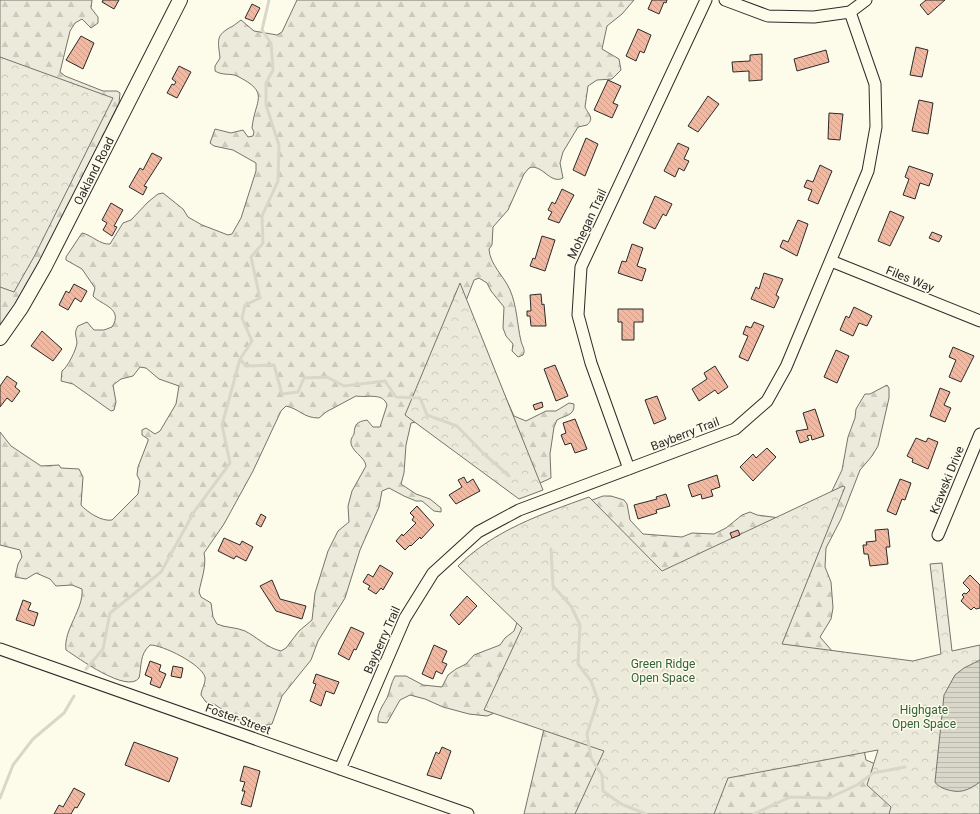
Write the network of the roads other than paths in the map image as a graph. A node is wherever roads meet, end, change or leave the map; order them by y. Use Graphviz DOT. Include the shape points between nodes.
graph roads {
  1 [pos="180,0"];
  2 [pos="706,0"];
  3 [pos="725,0"];
  4 [pos="866,0"];
  5 [pos="850,12"];
  6 [pos="831,261"];
  7 [pos="980,321"];
  8 [pos="0,338"];
  9 [pos="980,434"];
  10 [pos="630,469"];
  11 [pos="938,536"];
  12 [pos="0,649"];
  13 [pos="340,769"];
  14 [pos="468,814"];
  1 -- 8 [label="main road, Oakland Road" via="45,266 22,308"];
  2 -- 10 [label="street, Mohegan Trail" via="581,267 578,315 591,362"];
  3 -- 5 [label="street" via="768,16 814,17"];
  4 -- 5 [label="street"];
  5 -- 6 [label="street, Bayberry Trail" via="875,84 876,127 868,171"];
  6 -- 7 [label="street, Files Way"];
  6 -- 10 [label="street, Bayberry Trail" via="786,367 766,401 735,429"];
  9 -- 11 [label="street, Krawski Drive"];
  10 -- 13 [label="street, Bayberry Trail" via="519,510 492,524 478,532 433,573 405,618"];
  12 -- 13 [label="street, Foster Street"];
  13 -- 14 [label="street, Foster Street"];
}
